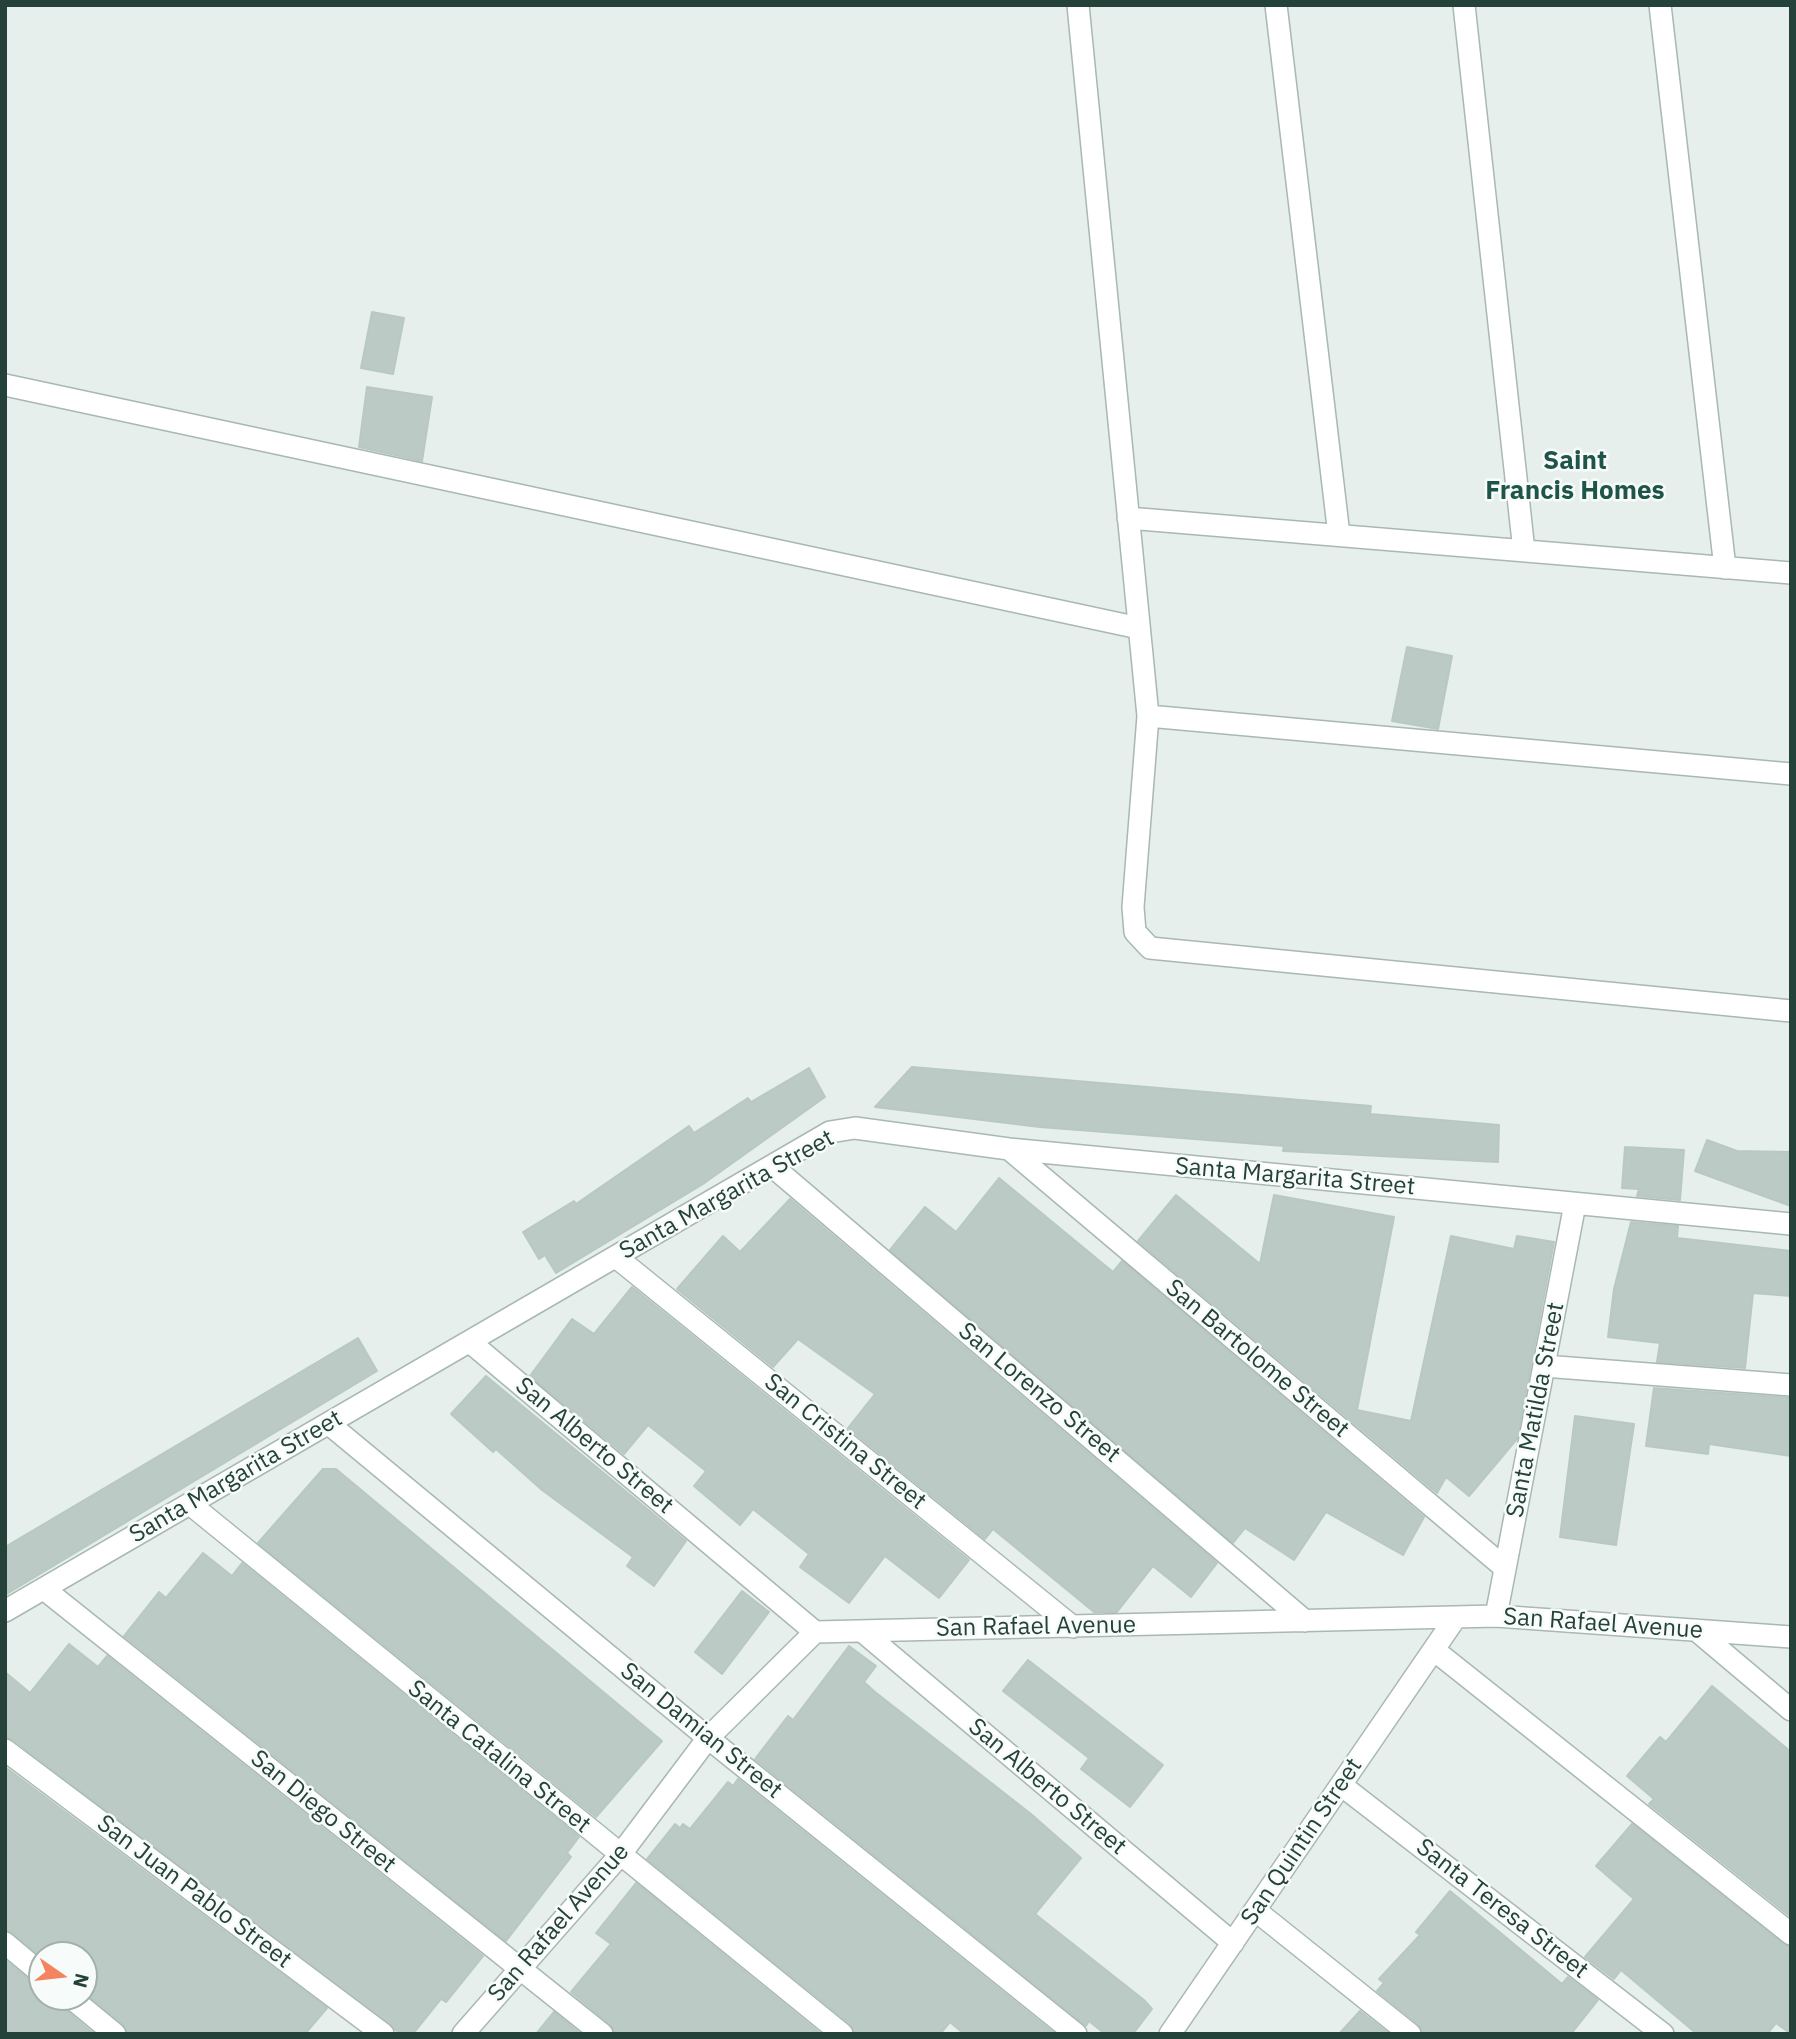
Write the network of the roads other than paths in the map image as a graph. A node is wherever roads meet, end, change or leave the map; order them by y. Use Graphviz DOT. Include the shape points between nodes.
graph roads {
  1 [pos="1079,5"];
  2 [pos="1276,5"];
  3 [pos="1464,5"];
  4 [pos="1660,5"];
  5 [pos="5,385"];
  6 [pos="1128,518"];
  7 [pos="1339,535"];
  8 [pos="1524,551"];
  9 [pos="1725,568"];
  10 [pos="1791,573"];
  11 [pos="1139,628"];
  12 [pos="1148,716"];
  13 [pos="1791,774"];
  14 [pos="1791,1012"];
  15 [pos="1009,1149"];
  16 [pos="772,1166"];
  17 [pos="1575,1204"];
  18 [pos="1791,1224"];
  19 [pos="616,1257"];
  20 [pos="470,1342"];
  21 [pos="1544,1366"];
  22 [pos="1791,1385"];
  23 [pos="329,1424"];
  24 [pos="190,1504"];
  25 [pos="1505,1568"];
  26 [pos="44,1589"];
  27 [pos="5,1611"];
  28 [pos="1496,1616"];
  29 [pos="1456,1617"];
  30 [pos="1306,1621"];
  31 [pos="1073,1627"];
  32 [pos="1696,1630"];
  33 [pos="862,1631"];
  34 [pos="815,1632"];
  35 [pos="1791,1637"];
  36 [pos="1434,1650"];
  37 [pos="1791,1710"];
  38 [pos="708,1738"];
  39 [pos="5,1750"];
  40 [pos="1341,1785"];
  41 [pos="620,1855"];
  42 [pos="1255,1910"];
  43 [pos="1791,1934"];
  44 [pos="5,1943"];
  45 [pos="1233,1943"];
  46 [pos="28,1962"];
  47 [pos="520,1969"];
  48 [pos="87,2011"];
  49 [pos="115,2034"];
  50 [pos="383,2034"];
  51 [pos="463,2034"];
  52 [pos="602,2034"];
  53 [pos="842,2034"];
  54 [pos="1076,2034"];
  55 [pos="1170,2034"];
  56 [pos="1410,2034"];
  57 [pos="1663,2034"];
  1 -- 6 [label="street"];
  2 -- 7 [label="street"];
  3 -- 8 [label="street"];
  4 -- 9 [label="street"];
  5 -- 11 [label="street"];
  6 -- 7 [label="street"];
  6 -- 11 [label="street"];
  7 -- 8 [label="street"];
  8 -- 9 [label="street"];
  9 -- 10 [label="street"];
  11 -- 12 [label="street"];
  12 -- 13 [label="street"];
  12 -- 14 [label="street" via="1133,907 1135,932 1150,948"];
  15 -- 16 [label="street, Santa Margarita Street" via="855,1128 830,1132"];
  15 -- 17 [label="street, Santa Margarita Street"];
  15 -- 25 [label="street, San Bartolome Street"];
  16 -- 19 [label="street, Santa Margarita Street"];
  16 -- 30 [label="street, San Lorenzo Street"];
  17 -- 18 [label="street, Santa Margarita Street"];
  17 -- 21 [label="street, Santa Matilda Street"];
  19 -- 20 [label="street, Santa Margarita Street"];
  19 -- 31 [label="street, San Cristina Street"];
  20 -- 23 [label="street, Santa Margarita Street"];
  20 -- 34 [label="street, San Alberto Street"];
  21 -- 22 [label="street"];
  21 -- 25 [label="street, Santa Matilda Street"];
  23 -- 24 [label="street, Santa Margarita Street"];
  23 -- 38 [label="street, San Damian Street"];
  24 -- 26 [label="street, Santa Margarita Street"];
  24 -- 41 [label="street, Santa Catalina Street"];
  25 -- 28 [label="street, Santa Matilda Street"];
  26 -- 27 [label="street, Santa Margarita Street"];
  26 -- 47 [label="street, San Diego Street"];
  28 -- 29 [label="street, San Rafael Avenue"];
  28 -- 32 [label="street, San Rafael Avenue"];
  29 -- 30 [label="street, San Rafael Avenue"];
  29 -- 36 [label="street, San Quintin Street"];
  30 -- 31 [label="street, San Rafael Avenue"];
  31 -- 33 [label="street, San Rafael Avenue"];
  32 -- 35 [label="street, San Rafael Avenue"];
  32 -- 37 [label="street"];
  33 -- 34 [label="street, San Rafael Avenue"];
  33 -- 45 [label="street, San Alberto Street"];
  34 -- 38 [label="street, San Rafael Avenue"];
  36 -- 40 [label="street, San Quintin Street"];
  36 -- 43 [label="street"];
  38 -- 41 [label="street, San Rafael Avenue"];
  38 -- 54 [label="street, San Damian Street"];
  39 -- 50 [label="street, San Juan Pablo Street"];
  40 -- 42 [label="street, San Quintin Street"];
  40 -- 57 [label="street, Santa Teresa Street"];
  41 -- 47 [label="street, San Rafael Avenue"];
  41 -- 53 [label="street, Santa Catalina Street"];
  42 -- 45 [label="street, San Quintin Street"];
  42 -- 56 [label="street"];
  44 -- 46 [label="street"];
  45 -- 55 [label="street, San Quintin Street"];
  47 -- 51 [label="street, San Rafael Avenue"];
  47 -- 52 [label="street, San Diego Street"];
  48 -- 49 [label="street"];
}
